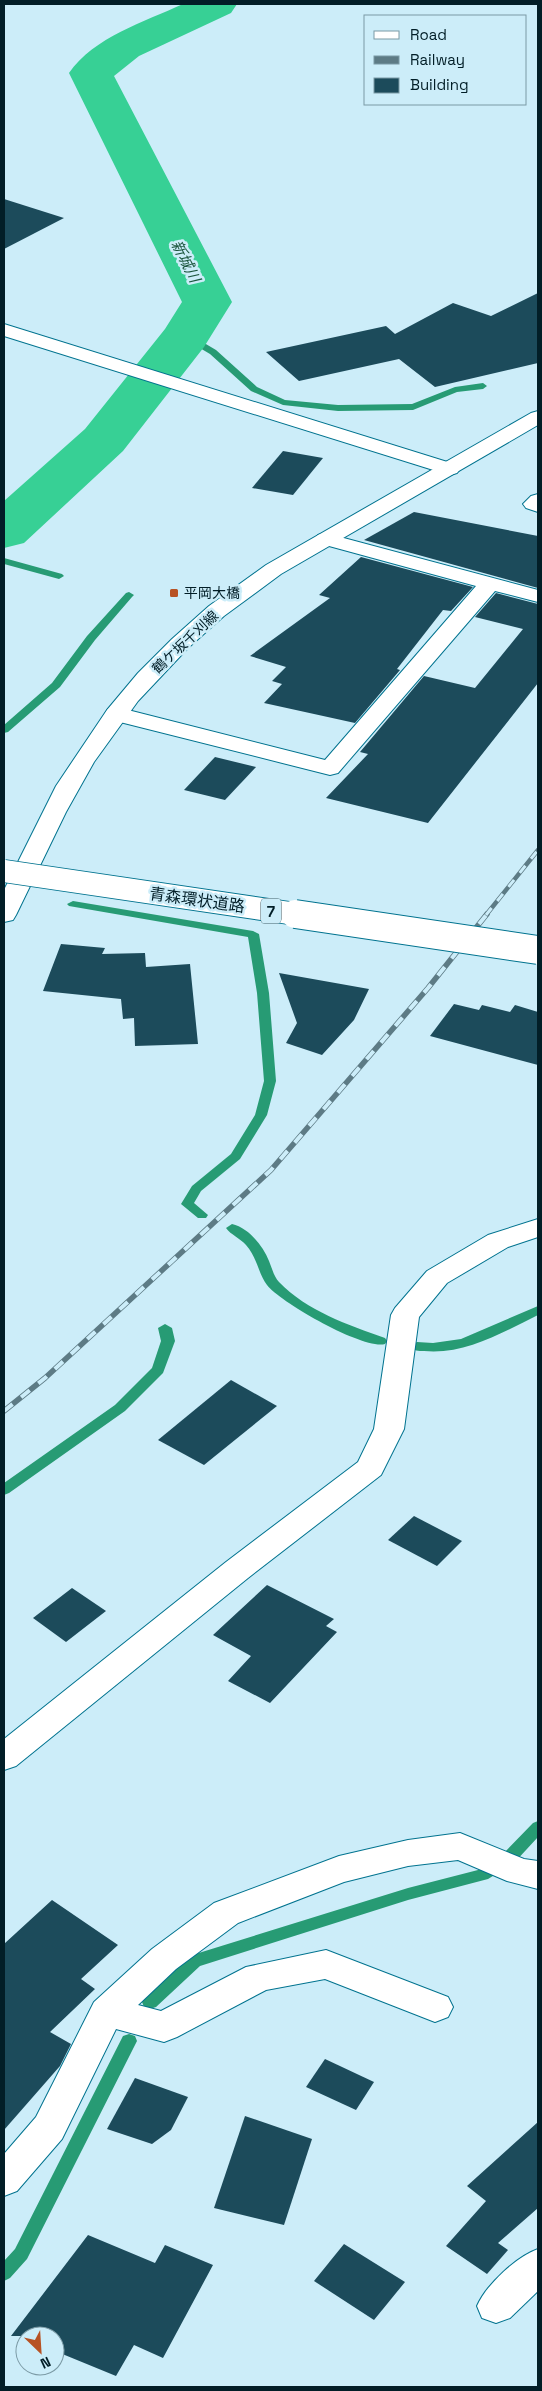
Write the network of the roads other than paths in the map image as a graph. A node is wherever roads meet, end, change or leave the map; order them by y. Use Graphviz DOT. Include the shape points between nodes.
graph roads {
  1 [pos="4,330"];
  2 [pos="536,420"];
  3 [pos="450,469"];
  4 [pos="538,500"];
  5 [pos="538,506"];
  6 [pos="325,539"];
  7 [pos="490,584"];
  8 [pos="538,596"];
  9 [pos="116,714"];
  10 [pos="4,871"];
  11 [pos="4,915"];
  12 [pos="538,950"];
  13 [pos="538,1228"];
  14 [pos="4,1757"];
  15 [pos="529,1873"];
  16 [pos="435,2007"];
  17 [pos="107,2012"];
  18 [pos="4,2180"];
  19 [pos="538,2266"];
  20 [pos="496,2306"];
  1 -- 3 [label="main road"];
  2 -- 3 [label="main road, 鶴ケ坂千刈線"];
  3 -- 6 [label="main road, 鶴ケ坂千刈線"];
  4 -- 5 [label="main road" via="533,504"];
  6 -- 7 [label="main road"];
  6 -- 9 [label="main road, 鶴ケ坂千刈線" via="254,582 215,613 154,669"];
  7 -- 8 [label="main road"];
  7 -- 9 [label="main road" via="330,768"];
  9 -- 11 [label="main road, 鶴ケ坂千刈線" via="87,754 46,825"];
  10 -- 12 [label="main road, 青森環状道路 / 7, bridge"];
  13 -- 14 [label="main road" via="498,1241 437,1277 405,1315 389,1429 370,1468"];
  15 -- 17 [label="main road" via="471,1851 408,1852 339,1870 226,1913 164,1959"];
  16 -- 17 [label="main road" via="326,1964 259,1977 164,2026"];
  17 -- 18 [label="main road" via="48,2128"];
  19 -- 20 [label="main road"];
}
